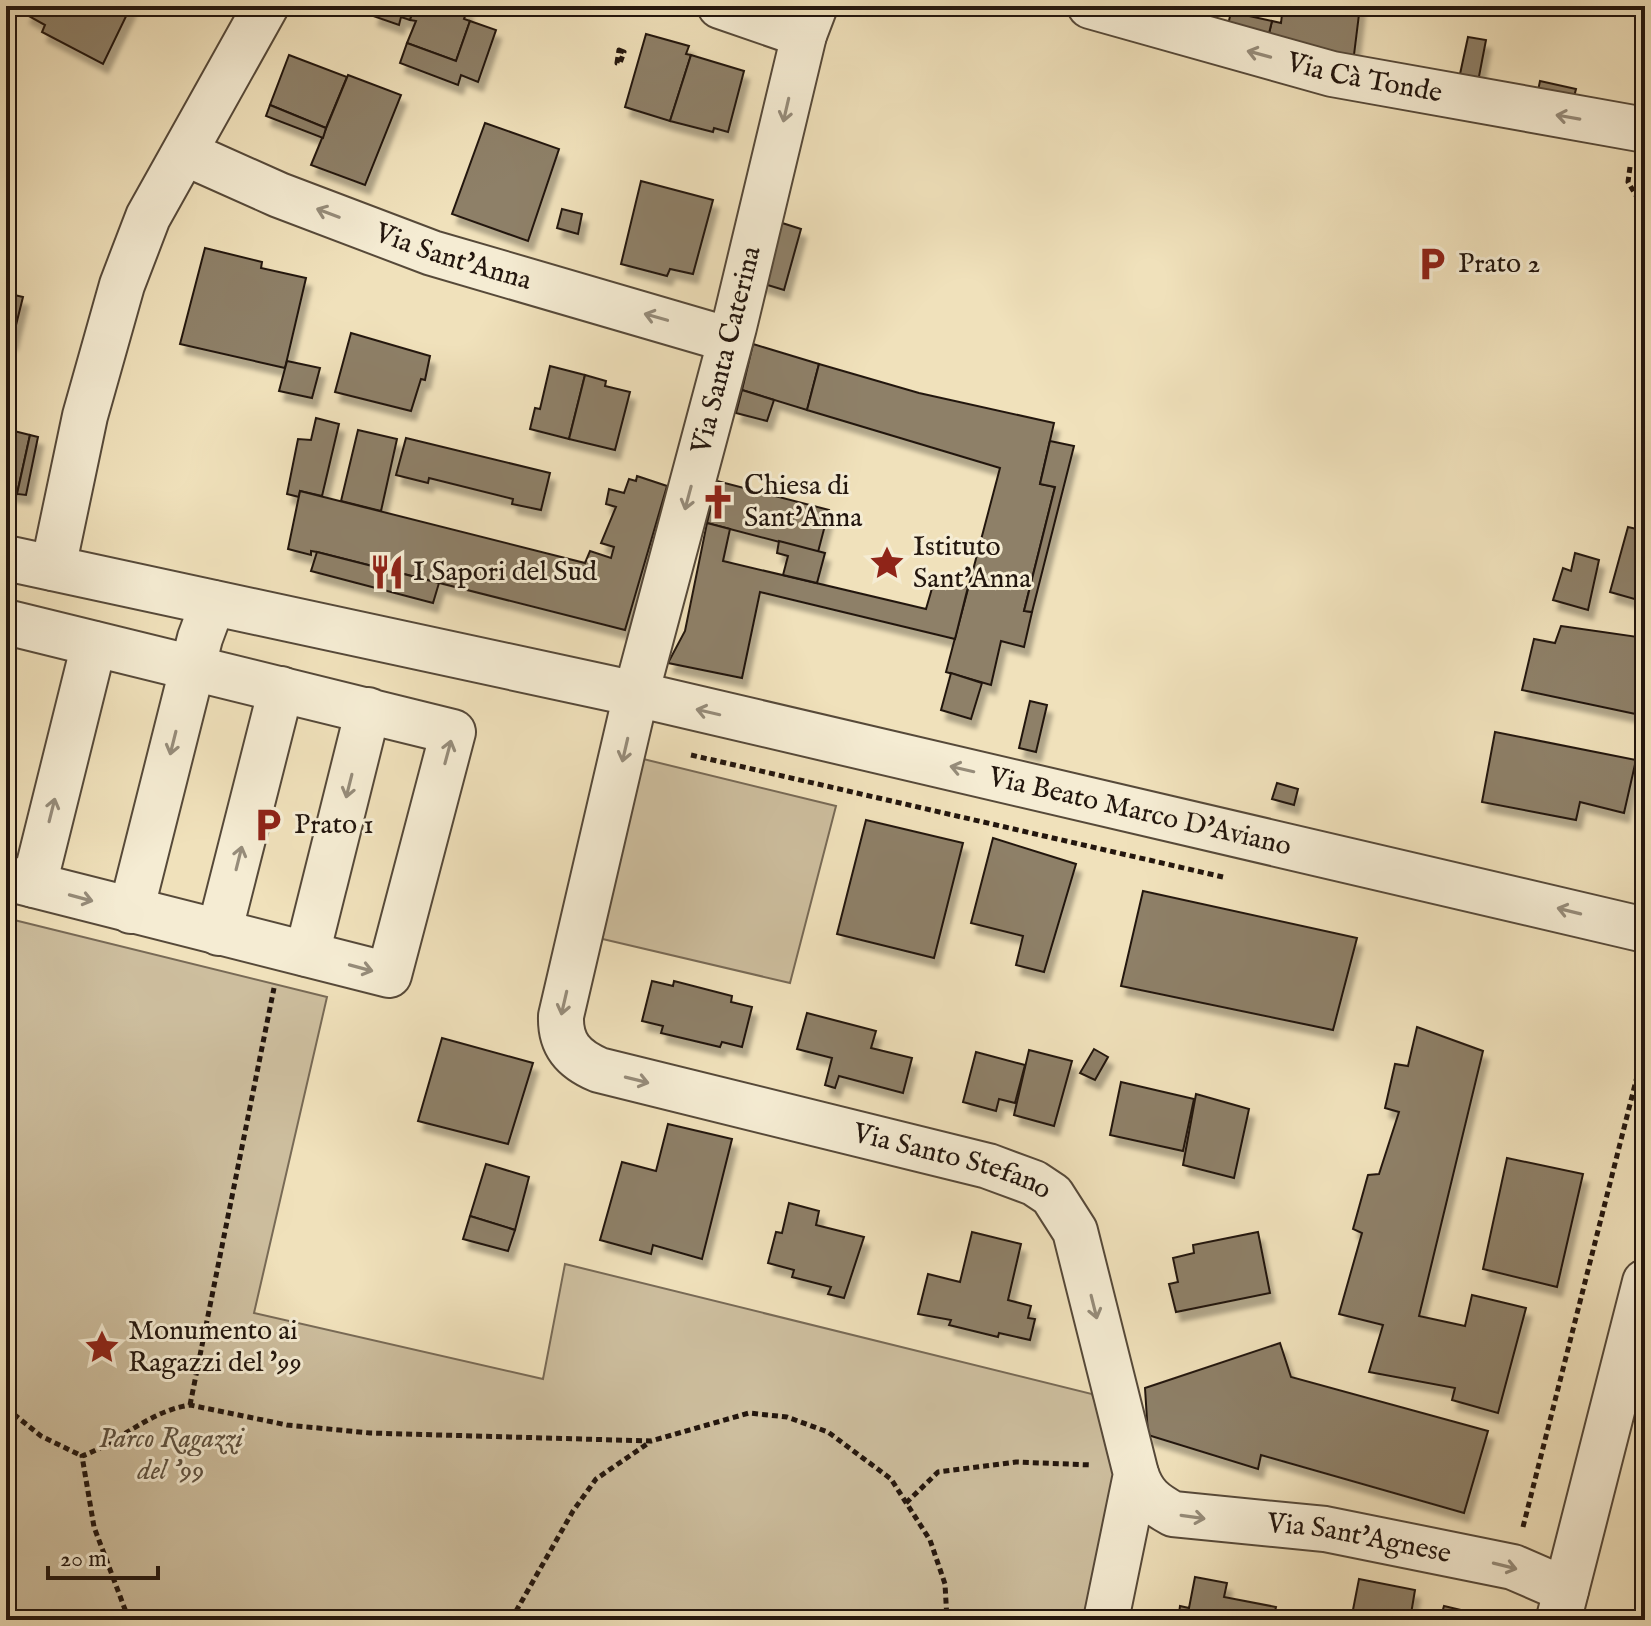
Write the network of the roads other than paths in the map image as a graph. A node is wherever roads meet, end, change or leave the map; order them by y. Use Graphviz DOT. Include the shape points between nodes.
graph roads {
  1 [pos="266,6"];
  2 [pos="720,6"];
  3 [pos="1090,6"];
  4 [pos="810,20"];
  5 [pos="1645,130"];
  6 [pos="185,153"];
  7 [pos="730,340"];
  8 [pos="6,558"];
  9 [pos="53,568"];
  10 [pos="213,603"];
  11 [pos="6,622"];
  12 [pos="94,644"];
  13 [pos="193,668"];
  14 [pos="281,689"];
  15 [pos="636,694"];
  16 [pos="368,710"];
  17 [pos="20,882"];
  18 [pos="131,911"];
  19 [pos="1645,930"];
  20 [pos="219,933"];
  21 [pos="307,954"];
  22 [pos="568,1049"];
  23 [pos="1645,1282"];
  24 [pos="1136,1474"];
  25 [pos="1562,1605"];
  26 [pos="1106,1620"];
  1 -- 6 [label="street"];
  2 -- 4 [label="street"];
  5 -- 3 [label="street, Via Cà Tonde, one-way" via="1332,74"];
  4 -- 7 [label="street, Via Santa Caterina, one-way"];
  7 -- 6 [label="street, Via Sant'Anna, one-way" via="432,253"];
  6 -- 9 [label="street" via="148,217 122,285 85,416"];
  7 -- 15 [label="street, Via Santa Caterina, one-way"];
  8 -- 9 [label="street"];
  9 -- 10 [label="street"];
  10 -- 13 [label="street"];
  10 -- 15 [label="street"];
  11 -- 12 [label="street"];
  12 -- 13 [label="street"];
  17 -- 12 [label="street, one-way"];
  13 -- 14 [label="street"];
  13 -- 18 [label="street, one-way"];
  14 -- 16 [label="street"];
  20 -- 14 [label="street, one-way"];
  19 -- 15 [label="street, Via Beato Marco D'Aviano, one-way"];
  15 -- 22 [label="street, Via Santa Caterina, one-way" via="561,1016 560,1035"];
  16 -- 21 [label="street, one-way"];
  21 -- 16 [label="street, one-way" via="389,975 453,732"];
  17 -- 18 [label="street, one-way"];
  18 -- 20 [label="street"];
  20 -- 21 [label="street"];
  22 -- 24 [label="street, Via Santo Stefano, one-way" via="580,1062 599,1070 988,1166 1052,1195 1075,1231"];
  23 -- 25 [label="street"];
  24 -- 25 [label="street, Via Sant'Agnese, one-way" via="1142,1492 1173,1514 1325,1529 1513,1567"];
  24 -- 26 [label="street, Via Santo Stefano"];
}
